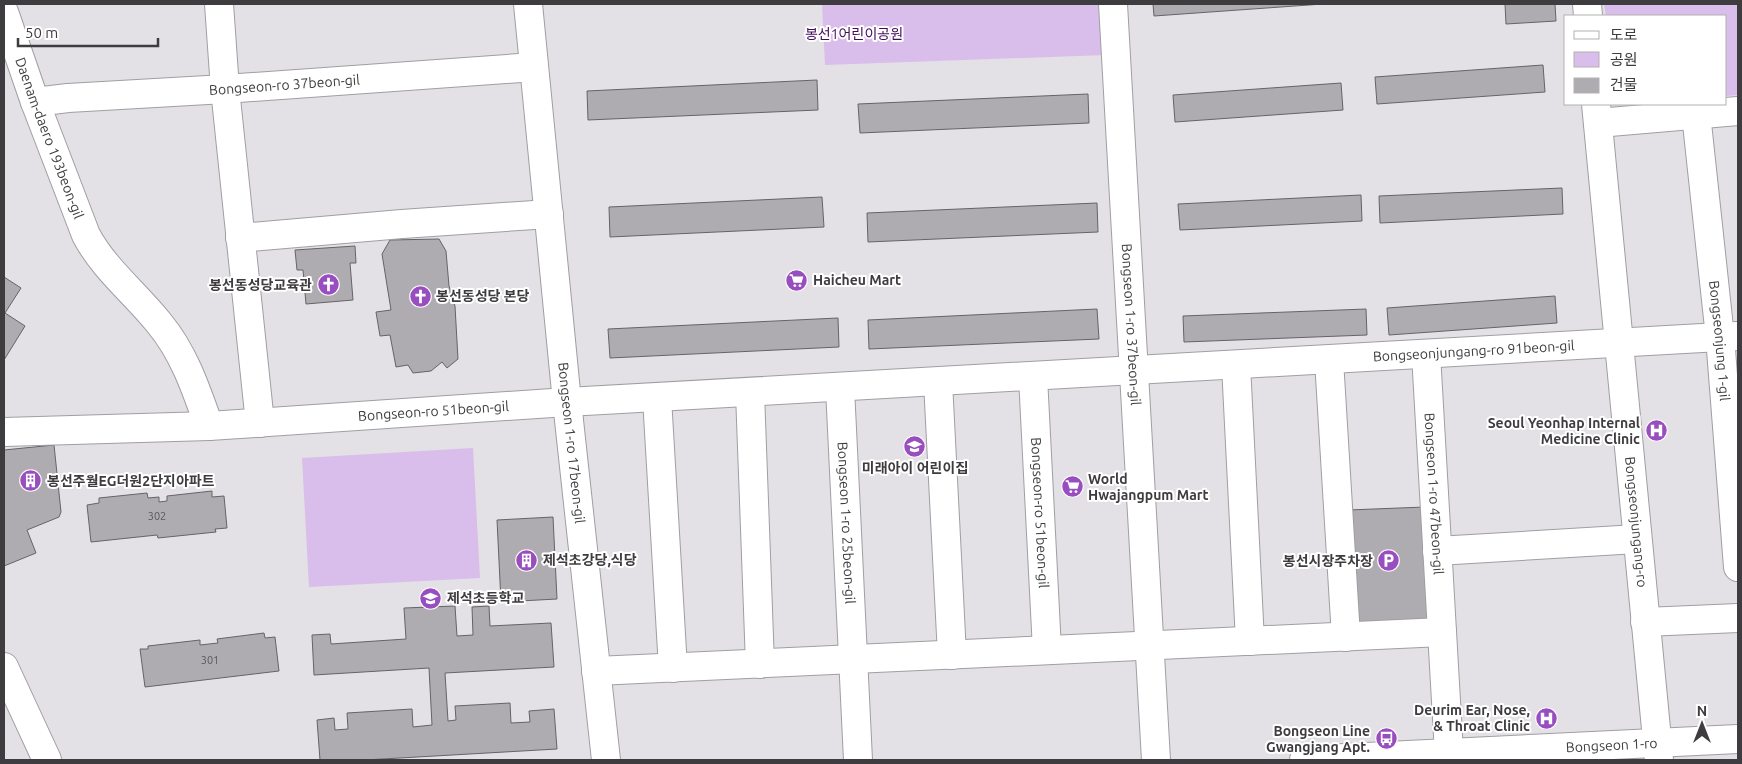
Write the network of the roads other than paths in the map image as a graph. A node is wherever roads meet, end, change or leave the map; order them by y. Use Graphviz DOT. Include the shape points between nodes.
graph roads {
  1 [pos="219,4"];
  2 [pos="528,4"];
  3 [pos="1113,4"];
  4 [pos="4,12"];
  5 [pos="534,67"];
  6 [pos="226,89"];
  7 [pos="34,102"];
  8 [pos="1738,111"];
  9 [pos="1597,113"];
  10 [pos="1696,114"];
  11 [pos="549,214"];
  12 [pos="240,238"];
  13 [pos="1729,336"];
  14 [pos="1619,343"];
  15 [pos="1426,354"];
  16 [pos="1330,360"];
  17 [pos="1236,365"];
  18 [pos="1134,371"];
  19 [pos="1033,377"];
  20 [pos="938,382"];
  21 [pos="840,388"];
  22 [pos="750,393"];
  23 [pos="657,398"];
  24 [pos="567,402"];
  25 [pos="260,423"];
  26 [pos="209,426"];
  27 [pos="4,432"];
  28 [pos="1637,539"];
  29 [pos="1437,550"];
  30 [pos="1738,567"];
  31 [pos="1738,618"];
  32 [pos="1645,622"];
  33 [pos="1442,632"];
  34 [pos="1346,637"];
  35 [pos="1250,641"];
  36 [pos="1149,646"];
  37 [pos="1047,650"];
  38 [pos="952,655"];
  39 [pos="853,659"];
  40 [pos="753,664"];
  41 [pos="4,668"];
  42 [pos="672,668"];
  43 [pos="596,671"];
  44 [pos="1738,739"];
  45 [pos="1658,752"];
  46 [pos="1449,753"];
  47 [pos="47,760"];
  48 [pos="606,760"];
  49 [pos="858,760"];
  50 [pos="1156,760"];
  51 [pos="1304,760"];
  1 -- 6 [label="street"];
  2 -- 5 [label="street, Bongseon 1-ro 17beon-gil"];
  3 -- 18 [label="street, Bongseon 1-ro 37beon-gil"];
  4 -- 7 [label="street, Daenam-daero 193beon-gil"];
  5 -- 6 [label="street, Bongseon-ro 37beon-gil"];
  5 -- 11 [label="street, Bongseon 1-ro 17beon-gil"];
  6 -- 7 [label="street, Bongseon-ro 37beon-gil"];
  6 -- 12 [label="street"];
  7 -- 26 [label="street, Daenam-daero 193beon-gil" via="86,235 102,260 172,340 196,387"];
  8 -- 10 [label="street"];
  9 -- 10 [label="street"];
  9 -- 14 [label="street, Bongseonjungang-ro"];
  10 -- 13 [label="street, Bongseonjung 1-gil"];
  11 -- 12 [label="street"];
  11 -- 24 [label="street, Bongseon 1-ro 17beon-gil"];
  12 -- 25 [label="street"];
  13 -- 14 [label="street, Bongseonjungang-ro 91beon-gil"];
  13 -- 30 [label="street, Bongseonjung 1-gil"];
  14 -- 15 [label="street, Bongseonjungang-ro 91beon-gil"];
  14 -- 28 [label="street, Bongseonjungang-ro"];
  15 -- 16 [label="street, Bongseonjungang-ro 91beon-gil"];
  15 -- 29 [label="street, Bongseon 1-ro 47beon-gil"];
  16 -- 17 [label="street, Bongseonjungang-ro 91beon-gil"];
  16 -- 34 [label="street"];
  17 -- 18 [label="street, Bongseonjungang-ro 91beon-gil"];
  17 -- 35 [label="street"];
  18 -- 19 [label="street, Bongseon-ro 51beon-gil"];
  18 -- 36 [label="street, Bongseon 1-ro 37beon-gil"];
  19 -- 20 [label="street, Bongseon-ro 51beon-gil"];
  19 -- 37 [label="street, Bongseon-ro 51beon-gil"];
  20 -- 21 [label="street, Bongseon-ro 51beon-gil"];
  20 -- 38 [label="street"];
  21 -- 22 [label="street, Bongseon-ro 51beon-gil"];
  21 -- 39 [label="street, Bongseon 1-ro 25beon-gil"];
  22 -- 23 [label="street, Bongseon-ro 51beon-gil"];
  22 -- 40 [label="street"];
  23 -- 24 [label="street, Bongseon-ro 51beon-gil"];
  23 -- 42 [label="street"];
  24 -- 25 [label="street, Bongseon-ro 51beon-gil"];
  24 -- 43 [label="street, Bongseon 1-ro 17beon-gil"];
  25 -- 26 [label="street, Bongseon-ro 51beon-gil"];
  26 -- 27 [label="street, Bongseon-ro 51beon-gil"];
  28 -- 29 [label="street"];
  28 -- 32 [label="street, Bongseonjungang-ro"];
  29 -- 33 [label="street, Bongseon 1-ro 47beon-gil"];
  31 -- 32 [label="street"];
  32 -- 45 [label="street, Bongseonjungang-ro"];
  33 -- 34 [label="street"];
  33 -- 46 [label="street, Bongseon 1-ro 47beon-gil"];
  34 -- 35 [label="street"];
  35 -- 36 [label="street"];
  36 -- 37 [label="street"];
  36 -- 50 [label="street, Bongseon 1-ro 37beon-gil"];
  37 -- 38 [label="street"];
  38 -- 39 [label="street"];
  39 -- 40 [label="street"];
  39 -- 49 [label="street, Bongseon 1-ro 25beon-gil"];
  40 -- 42 [label="street"];
  41 -- 47 [label="street"];
  42 -- 43 [label="street"];
  43 -- 48 [label="street, Bongseon 1-ro 17beon-gil"];
  44 -- 45 [label="street, Bongseon 1-ro"];
  45 -- 46 [label="street, Bongseon 1-ro"];
  46 -- 51 [label="street, Bongseon 1-ro"];
}
